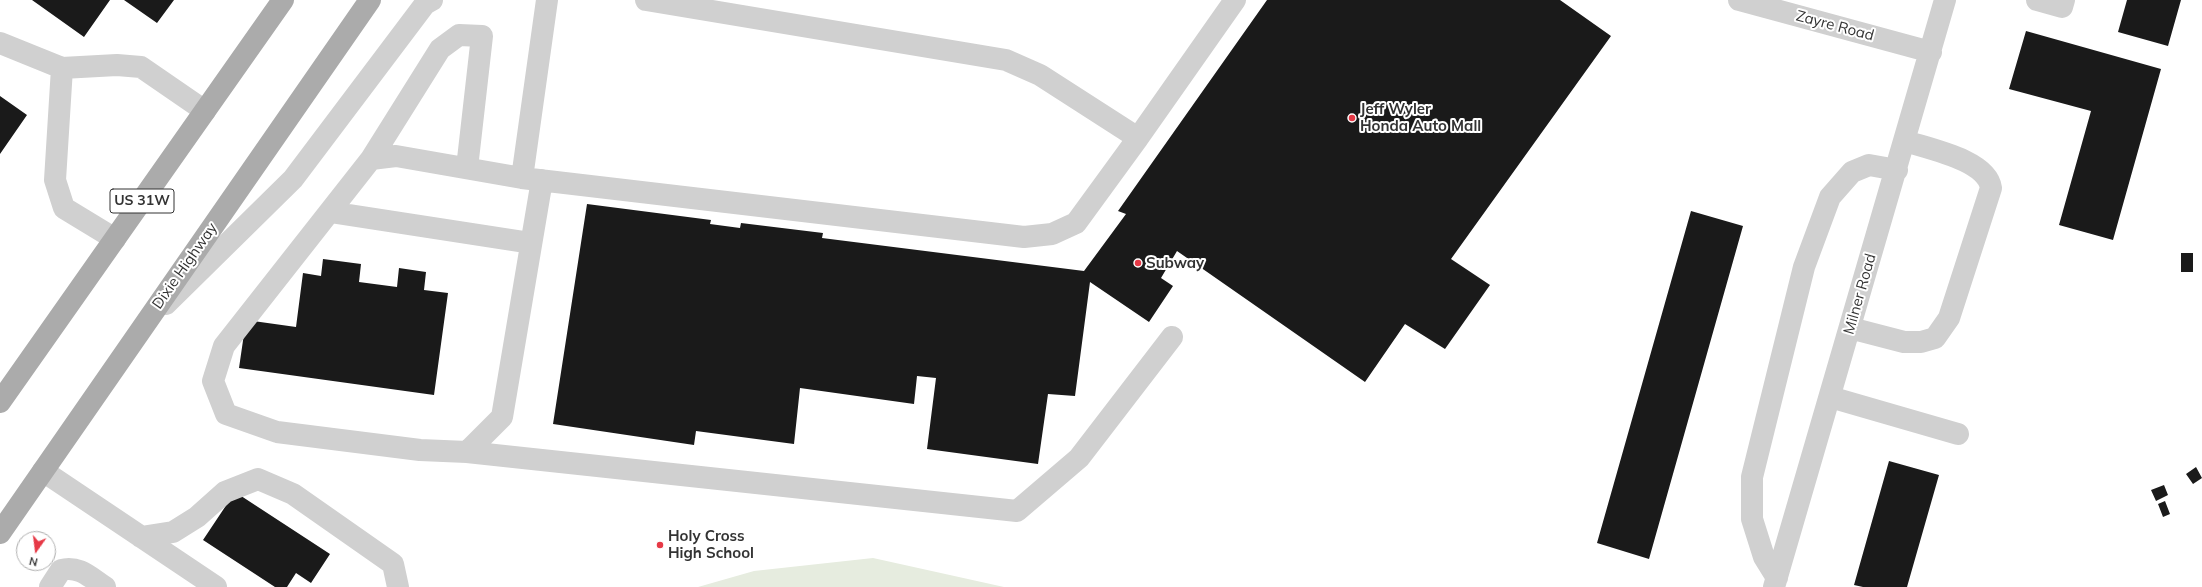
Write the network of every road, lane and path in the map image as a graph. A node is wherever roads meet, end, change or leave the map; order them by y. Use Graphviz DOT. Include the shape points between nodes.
graph roads {
  1 [pos="283,0"];
  2 [pos="370,0"];
  3 [pos="432,0"];
  4 [pos="547,0"];
  5 [pos="646,0"];
  6 [pos="1234,0"];
  7 [pos="1738,0"];
  8 [pos="1946,0"];
  9 [pos="2037,0"];
  10 [pos="2064,0"];
  11 [pos="751,8"];
  12 [pos="0,43"];
  13 [pos="1931,52"];
  14 [pos="62,68"];
  15 [pos="205,112"];
  16 [pos="1138,138"];
  17 [pos="1905,141"];
  18 [pos="371,159"];
  19 [pos="467,168"];
  20 [pos="1897,170"];
  21 [pos="532,179"];
  22 [pos="330,212"];
  23 [pos="115,239"];
  24 [pos="531,243"];
  25 [pos="144,326"];
  26 [pos="1850,328"];
  27 [pos="1172,337"];
  28 [pos="4,389"];
  29 [pos="1830,396"];
  30 [pos="1958,434"];
  31 [pos="467,452"];
  32 [pos="43,471"];
  33 [pos="0,533"];
  34 [pos="141,537"];
  35 [pos="1775,582"];
  36 [pos="50,587"];
  37 [pos="105,587"];
  38 [pos="216,587"];
  39 [pos="398,587"];
  1 -- 15 [label="main road, US 31W"];
  2 -- 25 [label="main road, Dixie Highway"];
  3 -- 25 [label="street" via="425,4 293,179"];
  4 -- 21 [label="street"];
  5 -- 11 [label="street"];
  6 -- 16 [label="street"];
  7 -- 13 [label="street, Zayre Road"];
  8 -- 13 [label="street, Milner Road"];
  9 -- 10 [label="street" via="2062,7"];
  11 -- 16 [label="street" via="1006,60 1040,75"];
  12 -- 14 [label="street"];
  13 -- 17 [label="street, Milner Road"];
  14 -- 15 [label="street" via="117,65 141,67"];
  14 -- 23 [label="street" via="55,180 64,208"];
  15 -- 23 [label="main road, US 31W"];
  16 -- 21 [label="street" via="1076,223 1052,234 1024,237"];
  17 -- 20 [label="street, Milner Road"];
  17 -- 26 [label="street" via="1962,160 1980,169 1990,180 1991,188 1949,318 1935,338 1921,342 1904,342"];
  18 -- 19 [label="street" via="396,156"];
  18 -- 19 [label="street" via="440,49 459,35 482,36"];
  18 -- 22 [label="street"];
  19 -- 21 [label="street"];
  20 -- 26 [label="street, Milner Road"];
  20 -- 35 [label="street" via="1869,165 1852,172 1830,197 1804,267 1752,477 1752,519"];
  21 -- 24 [label="street"];
  22 -- 24 [label="street"];
  22 -- 31 [label="street" via="224,346 213,381 226,414 277,432 420,450"];
  23 -- 28 [label="main road, US 31W"];
  24 -- 31 [label="street" via="502,417"];
  25 -- 32 [label="main road, Dixie Highway"];
  26 -- 29 [label="street, Milner Road"];
  27 -- 31 [label="street" via="1079,458 1017,511"];
  29 -- 30 [label="street"];
  29 -- 35 [label="street, Milner Road"];
  32 -- 33 [label="main road, Dixie Highway"];
  32 -- 34 [label="street"];
  34 -- 38 [label="street"];
  34 -- 39 [label="street" via="173,532 197,517 225,492 258,479 293,494 393,564"];
  36 -- 37 [label="street" via="61,570 70,568 78,570"];
}
